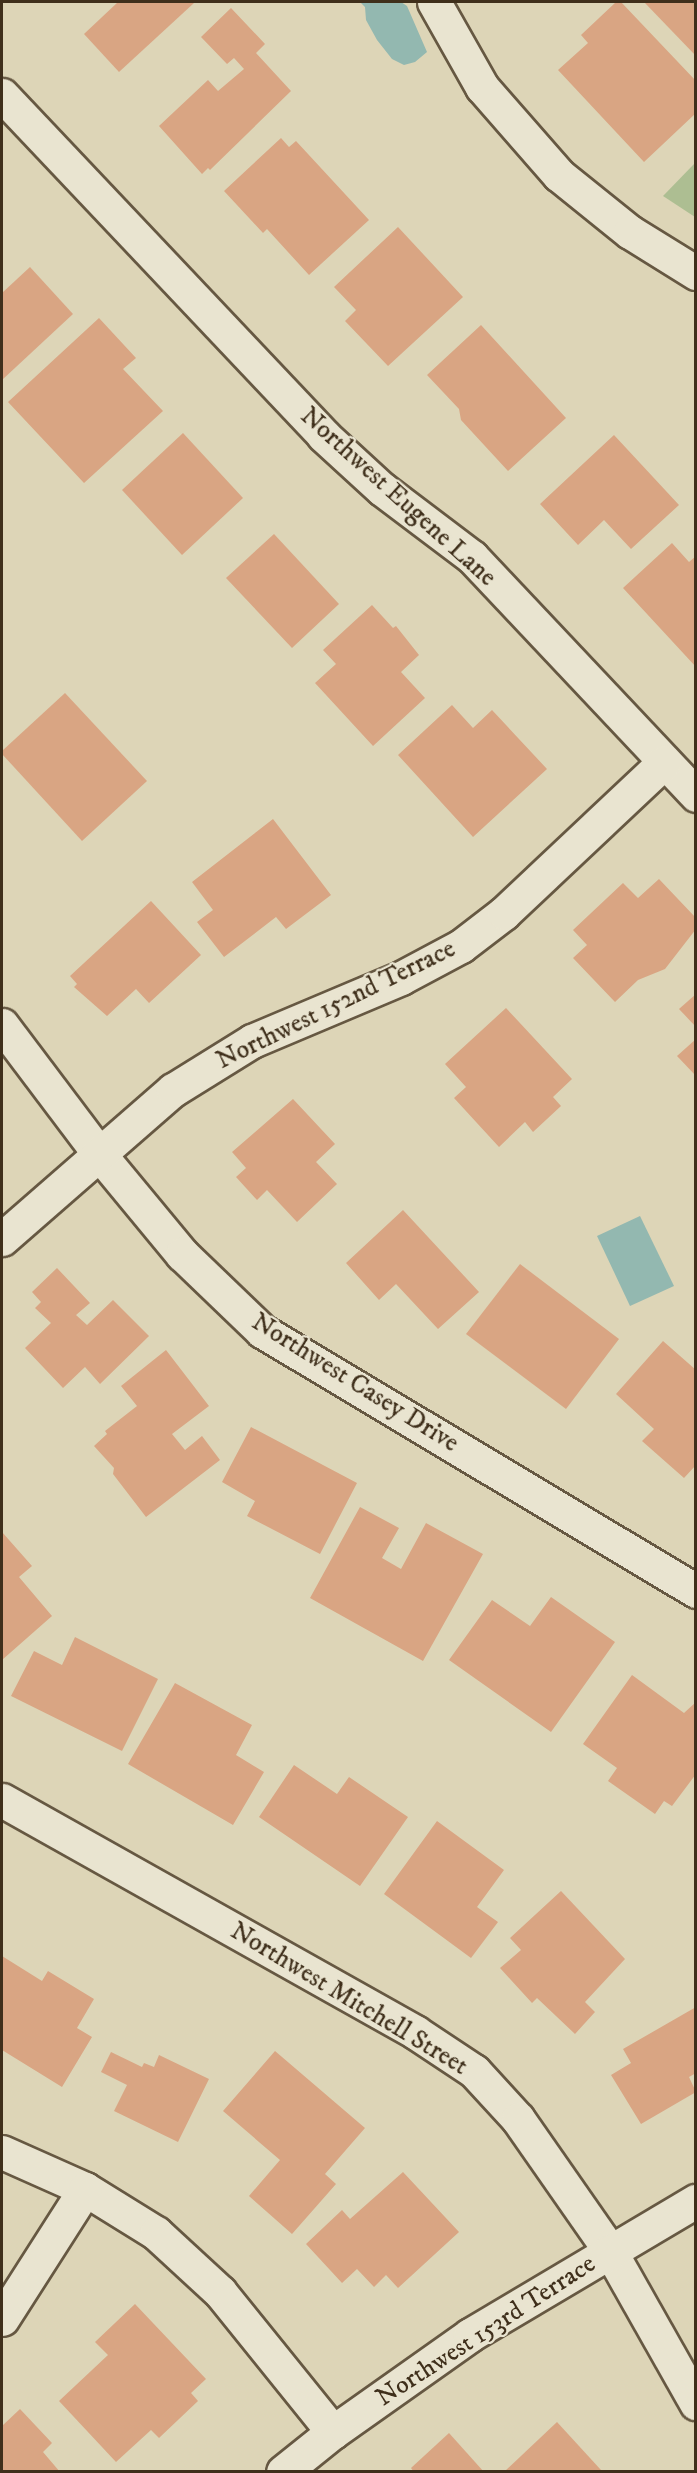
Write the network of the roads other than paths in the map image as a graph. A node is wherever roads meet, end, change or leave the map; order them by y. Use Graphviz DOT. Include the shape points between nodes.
graph roads {
  1 [pos="434,2"];
  2 [pos="2,95"];
  3 [pos="696,273"];
  4 [pos="663,762"];
  5 [pos="696,795"];
  6 [pos="2,1025"];
  7 [pos="100,1155"];
  8 [pos="2,1239"];
  9 [pos="696,1591"];
  10 [pos="2,1800"];
  11 [pos="2,2152"];
  12 [pos="85,2189"];
  13 [pos="696,2201"];
  14 [pos="610,2251"];
  15 [pos="2,2319"];
  16 [pos="696,2403"];
  17 [pos="333,2432"];
  18 [pos="283,2472"];
  1 -- 3 [label="street" via="482,87 559,175 630,232"];
  2 -- 4 [label="street, Northwest Eugene Lane" via="323,435 382,489 472,557"];
  4 -- 5 [label="street, Northwest Eugene Lane"];
  4 -- 7 [label="street, Northwest 152nd Terrace" via="504,914 461,946 401,978 252,1041 173,1090"];
  6 -- 7 [label="street, Northwest Casey Drive"];
  7 -- 8 [label="street, Northwest 152nd Terrace"];
  7 -- 9 [label="street, Northwest Casey Drive" via="182,1254 262,1331"];
  10 -- 14 [label="street, Northwest Mitchell Street" via="415,2032 474,2071 518,2119"];
  11 -- 12 [label="street"];
  12 -- 15 [label="street"];
  12 -- 17 [label="street" via="156,2233 220,2292"];
  13 -- 14 [label="street, Northwest 153rd Terrace"];
  14 -- 16 [label="street, Northwest Mitchell Street"];
  14 -- 17 [label="street, Northwest 153rd Terrace" via="470,2335"];
  17 -- 18 [label="street, Northwest 153rd Terrace"];
}
